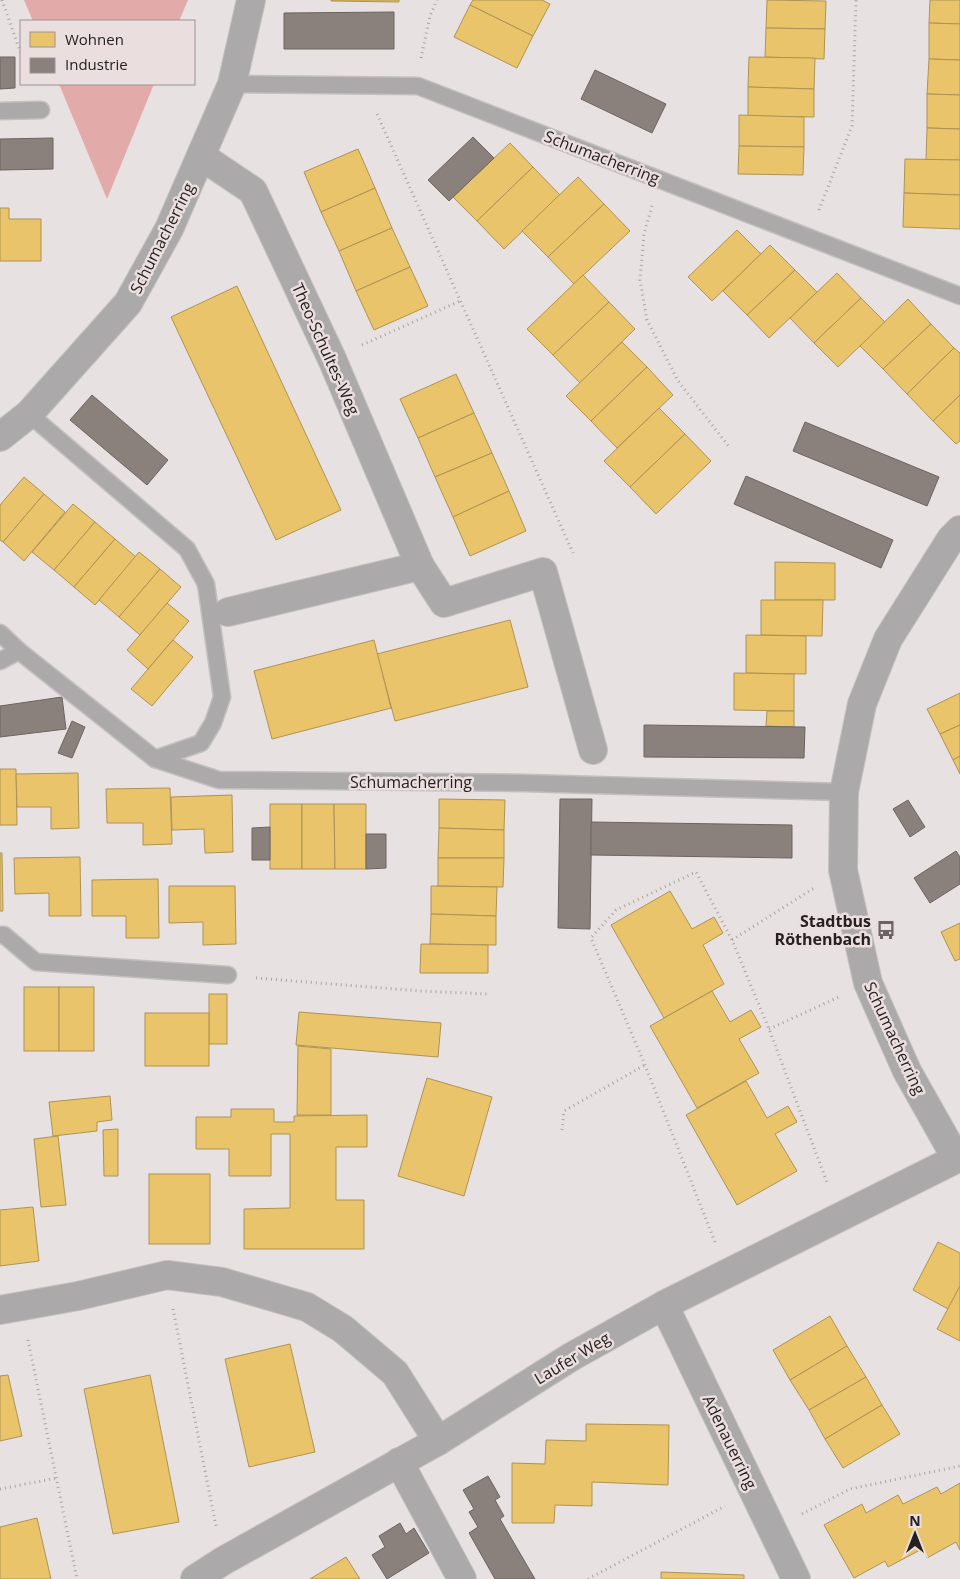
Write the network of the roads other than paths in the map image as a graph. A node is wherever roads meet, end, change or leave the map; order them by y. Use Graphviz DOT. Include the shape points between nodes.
graph roads {
  1 [pos="251,0"];
  2 [pos="232,84"];
  3 [pos="0,110"];
  4 [pos="42,110"];
  5 [pos="201,156"];
  6 [pos="960,296"];
  7 [pos="29,414"];
  8 [pos="0,437"];
  9 [pos="960,530"];
  10 [pos="420,566"];
  11 [pos="228,612"];
  12 [pos="0,633"];
  13 [pos="19,651"];
  14 [pos="0,661"];
  15 [pos="593,750"];
  16 [pos="155,759"];
  17 [pos="844,792"];
  18 [pos="0,934"];
  19 [pos="228,975"];
  20 [pos="958,1158"];
  21 [pos="664,1305"];
  22 [pos="11,1308"];
  23 [pos="438,1441"];
  24 [pos="399,1462"];
  25 [pos="195,1579"];
  26 [pos="462,1579"];
  27 [pos="796,1579"];
  1 -- 2 [label="street, Schumacherring"];
  2 -- 5 [label="street, Schumacherring"];
  2 -- 6 [label="lane, Schumacherring" via="418,86"];
  3 -- 4 [label="lane"];
  5 -- 7 [label="street, Schumacherring" via="170,230 128,303"];
  5 -- 10 [label="street, Theo-Schultes-Weg" via="253,191 332,358"];
  7 -- 8 [label="street, Schumacherring"];
  7 -- 16 [label="lane" via="187,549 206,584 222,697 213,723 201,743"];
  9 -- 17 [label="street, Schumacherring" via="951,539 888,639 862,704"];
  10 -- 11 [label="street"];
  10 -- 15 [label="street, Theo-Schultes-Weg" via="444,603 543,572"];
  12 -- 13 [label="lane, Schumacherring"];
  13 -- 14 [label="lane"];
  13 -- 16 [label="lane, Schumacherring"];
  16 -- 17 [label="lane, Schumacherring" via="219,780 524,783"];
  17 -- 20 [label="street, Schumacherring" via="843,870 868,983 907,1071"];
  18 -- 19 [label="lane" via="36,962"];
  20 -- 21 [label="street, Laufer Weg"];
  21 -- 23 [label="street, Laufer Weg" via="571,1357"];
  21 -- 27 [label="street, Adenauerring"];
  22 -- 23 [label="street" via="167,1275 222,1282 307,1307 343,1329 395,1373"];
  23 -- 24 [label="street, Laufer Weg"];
  24 -- 25 [label="street, Laufer Weg"];
  24 -- 26 [label="street"];
}
